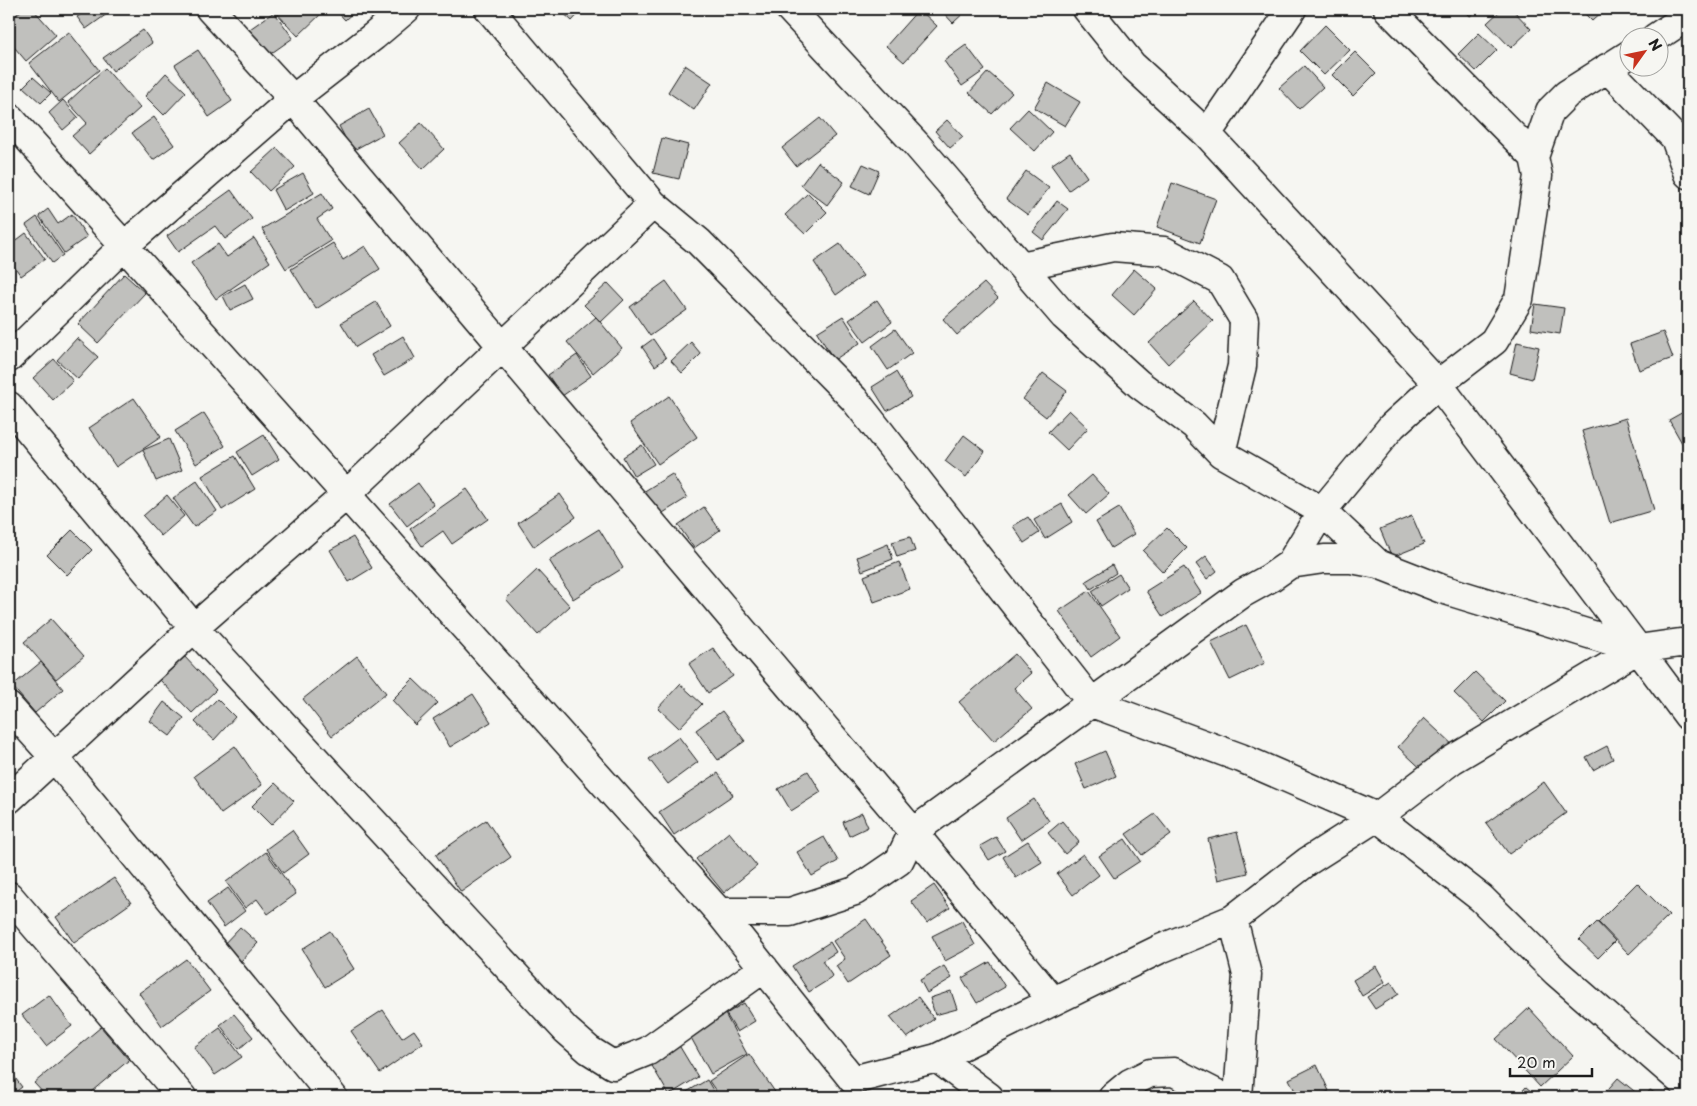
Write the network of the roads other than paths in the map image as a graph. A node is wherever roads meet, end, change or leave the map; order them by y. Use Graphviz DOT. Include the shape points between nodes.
graph roads {
  1 [pos="210,9"];
  2 [pos="406,9"];
  3 [pos="490,9"];
  4 [pos="790,9"];
  5 [pos="1088,9"];
  6 [pos="1292,9"];
  7 [pos="1388,9"];
  8 [pos="1620,60"];
  9 [pos="1607,68"];
  10 [pos="293,99"];
  11 [pos="9,117"];
  12 [pos="1207,134"];
  13 [pos="1534,158"];
  14 [pos="1688,174"];
  15 [pos="653,204"];
  16 [pos="124,246"];
  17 [pos="1021,266"];
  18 [pos="503,348"];
  19 [pos="9,358"];
  20 [pos="1438,384"];
  21 [pos="9,406"];
  22 [pos="1221,453"];
  23 [pos="346,495"];
  24 [pos="1322,511"];
  25 [pos="1290,564"];
  26 [pos="1378,564"];
  27 [pos="194,628"];
  28 [pos="1688,645"];
  29 [pos="1638,649"];
  30 [pos="1092,703"];
  31 [pos="9,707"];
  32 [pos="1688,716"];
  33 [pos="54,757"];
  34 [pos="9,799"];
  35 [pos="1377,817"];
  36 [pos="913,832"];
  37 [pos="9,896"];
  38 [pos="719,912"];
  39 [pos="1233,919"];
  40 [pos="764,968"];
  41 [pos="1052,1000"];
  42 [pos="937,1058"];
  43 [pos="1688,1087"];
  44 [pos="182,1097"];
  45 [pos="333,1097"];
  46 [pos="989,1097"];
  47 [pos="1112,1097"];
  48 [pos="1224,1097"];
  49 [pos="1238,1097"];
  1 -- 10 [label="street"];
  2 -- 10 [label="street"];
  3 -- 15 [label="street"];
  4 -- 17 [label="street" via="917,145"];
  5 -- 12 [label="street" via="1132,65"];
  6 -- 12 [label="street"];
  7 -- 13 [label="street"];
  8 -- 9 [label="street"];
  9 -- 13 [label="street" via="1567,94 1550,111"];
  9 -- 14 [label="street" via="1675,138"];
  10 -- 16 [label="street"];
  10 -- 18 [label="street"];
  11 -- 16 [label="street"];
  12 -- 20 [label="street"];
  13 -- 20 [label="street" via="1538,176 1519,299 1494,341"];
  15 -- 18 [label="street"];
  15 -- 30 [label="street" via="699,242 854,399"];
  16 -- 19 [label="street"];
  16 -- 23 [label="street"];
  17 -- 22 [label="street" via="1064,316 1139,384 1194,424"];
  17 -- 22 [label="street" via="1113,247 1164,251 1220,280 1244,320 1242,366"];
  18 -- 23 [label="street"];
  18 -- 36 [label="street"];
  20 -- 24 [label="street" via="1392,426"];
  20 -- 29 [label="street"];
  21 -- 27 [label="street"];
  22 -- 24 [label="street"];
  23 -- 27 [label="street"];
  23 -- 38 [label="street"];
  24 -- 25 [label="street"];
  24 -- 26 [label="street"];
  25 -- 26 [label="street" via="1324,559"];
  25 -- 30 [label="street" via="1243,593"];
  26 -- 29 [label="street" via="1442,589"];
  27 -- 33 [label="street"];
  27 -- 40 [label="street" via="566,1030 613,1065 648,1051"];
  28 -- 29 [label="street" via="1680,643"];
  29 -- 32 [label="street"];
  29 -- 35 [label="street" via="1452,760"];
  30 -- 35 [label="street" via="1242,758"];
  30 -- 36 [label="street"];
  31 -- 33 [label="street"];
  33 -- 34 [label="street"];
  33 -- 45 [label="street"];
  35 -- 39 [label="street" via="1308,861"];
  35 -- 43 [label="street" via="1481,898 1556,972"];
  36 -- 38 [label="street" via="899,861 855,892 790,912"];
  36 -- 41 [label="street"];
  37 -- 44 [label="street"];
  38 -- 40 [label="street"];
  39 -- 41 [label="street"];
  39 -- 49 [label="street" via="1247,975"];
  40 -- 42 [label="street" via="853,1080"];
  41 -- 42 [label="street"];
  42 -- 46 [label="street"];
  47 -- 48 [label="street" via="1150,1073 1174,1072"];
}
